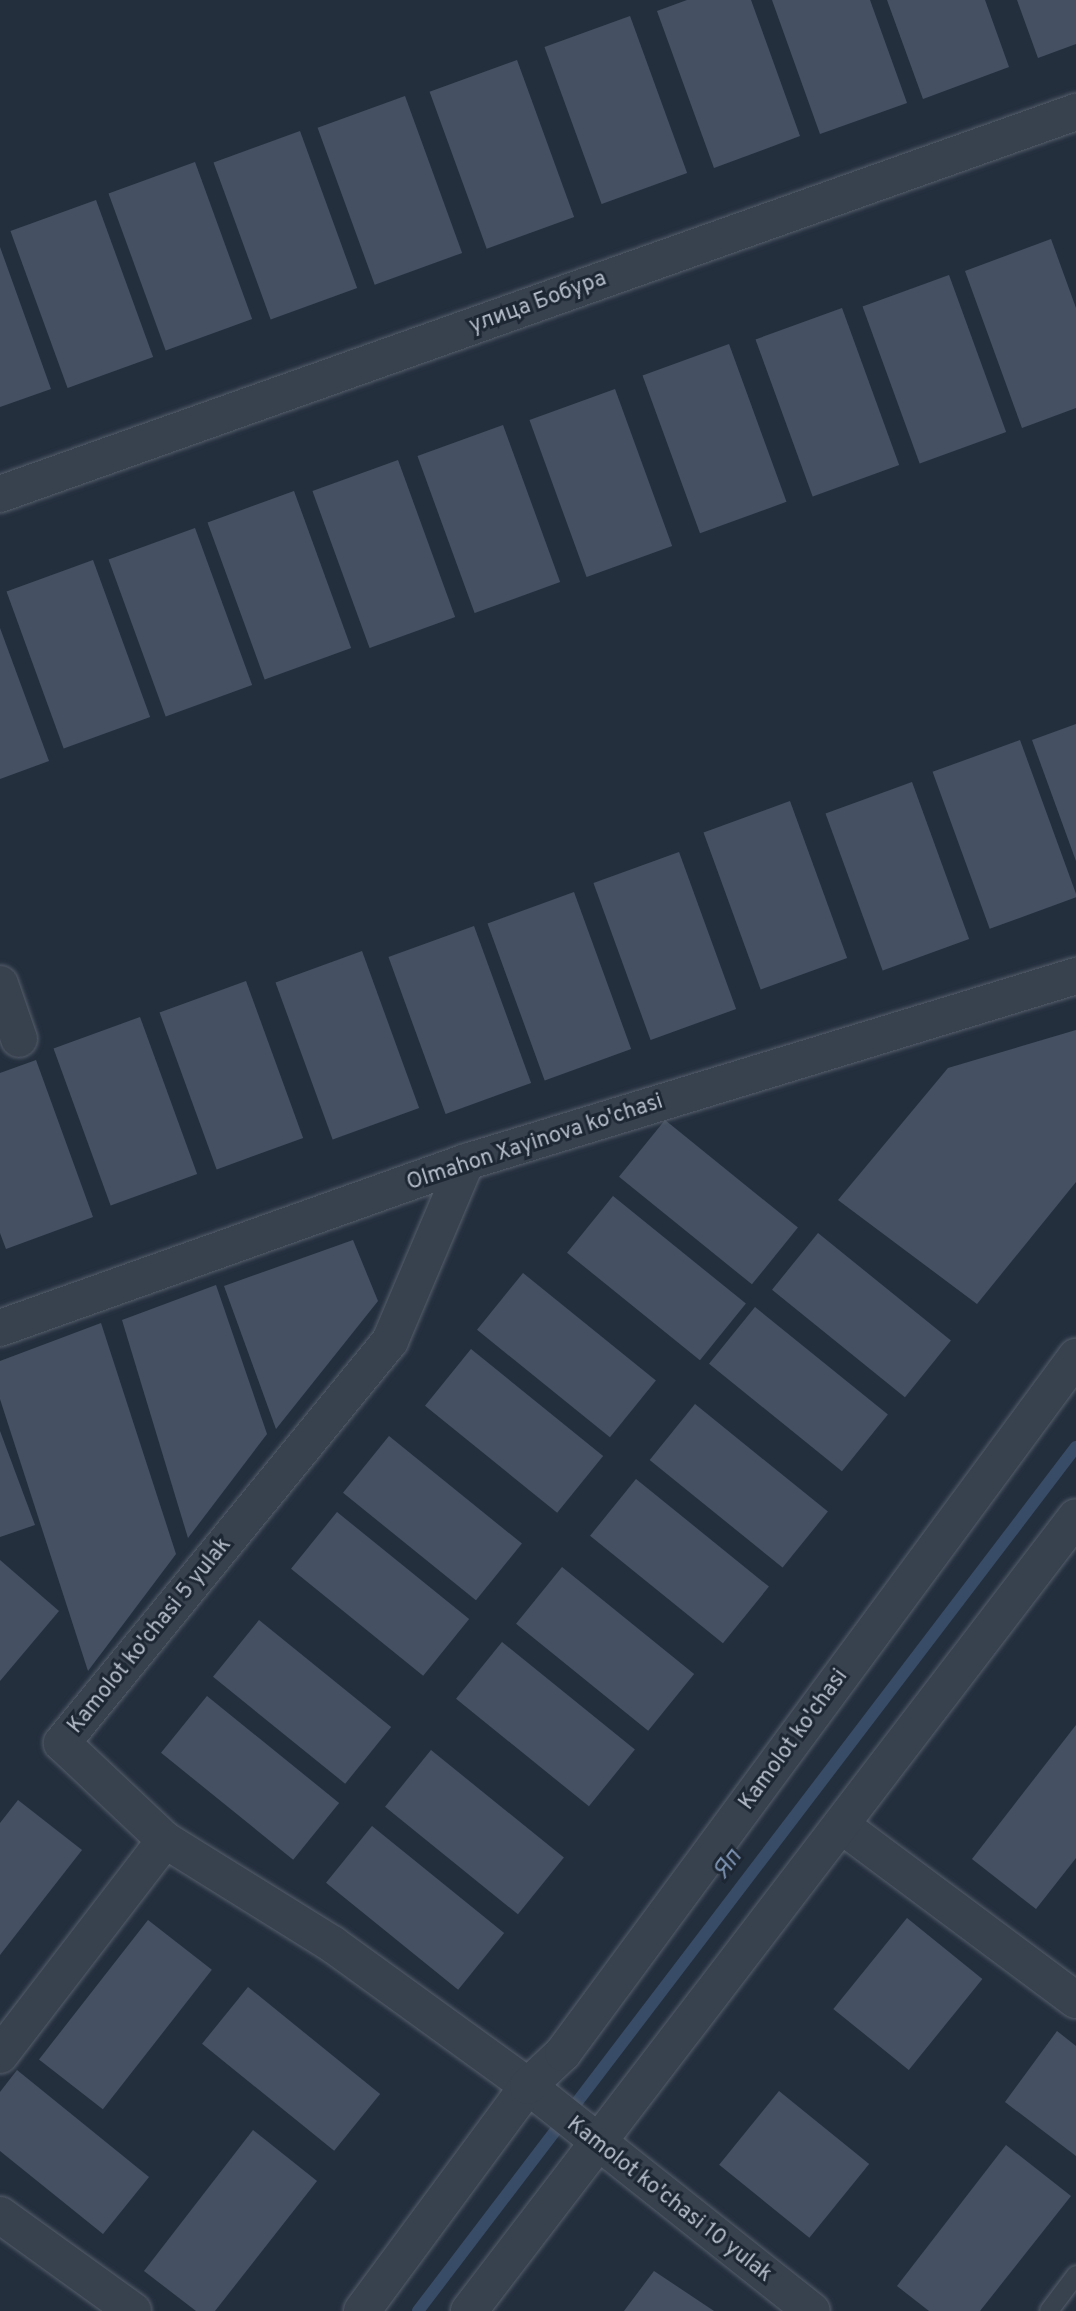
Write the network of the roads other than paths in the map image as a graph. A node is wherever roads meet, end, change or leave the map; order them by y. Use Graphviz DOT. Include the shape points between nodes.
graph roads {
  1 [pos="1076,112"];
  2 [pos="0,494"];
  3 [pos="1076,976"];
  4 [pos="0,984"];
  5 [pos="19,1039"];
  6 [pos="466,1162"];
  7 [pos="0,1328"];
  8 [pos="1076,1357"];
  9 [pos="1076,1517"];
  10 [pos="841,1825"];
  11 [pos="165,1840"];
  12 [pos="1076,2000"];
  13 [pos="0,2055"];
  14 [pos="528,2086"];
  15 [pos="593,2143"];
  16 [pos="0,2215"];
  17 [pos="1076,2275"];
  18 [pos="133,2311"];
  19 [pos="362,2311"];
  20 [pos="469,2311"];
  21 [pos="812,2311"];
  22 [pos="1049,2311"];
  1 -- 2 [label="street, улица Бобура"];
  3 -- 6 [label="street, Olmahon Xayinova ko'chasi"];
  4 -- 5 [label="street"];
  6 -- 7 [label="street, Olmahon Xayinova ko'chasi"];
  6 -- 11 [label="street, Kamolot ko'chasi 5 yulak" via="390,1341 62,1743"];
  8 -- 14 [label="street, Kamolot ko'chasi" via="563,2053"];
  9 -- 10 [label="street"];
  10 -- 12 [label="street"];
  10 -- 15 [label="street"];
  11 -- 13 [label="street"];
  11 -- 14 [label="street, Kamolot ko'chasi 5 yulak" via="332,1944"];
  14 -- 15 [label="street, Kamolot ko'chasi 10 yulak"];
  14 -- 19 [label="street, Kamolot ko'chasi"];
  15 -- 20 [label="street"];
  15 -- 21 [label="street, Kamolot ko'chasi 10 yulak"];
  16 -- 18 [label="street"];
  17 -- 22 [label="lane"];
}
